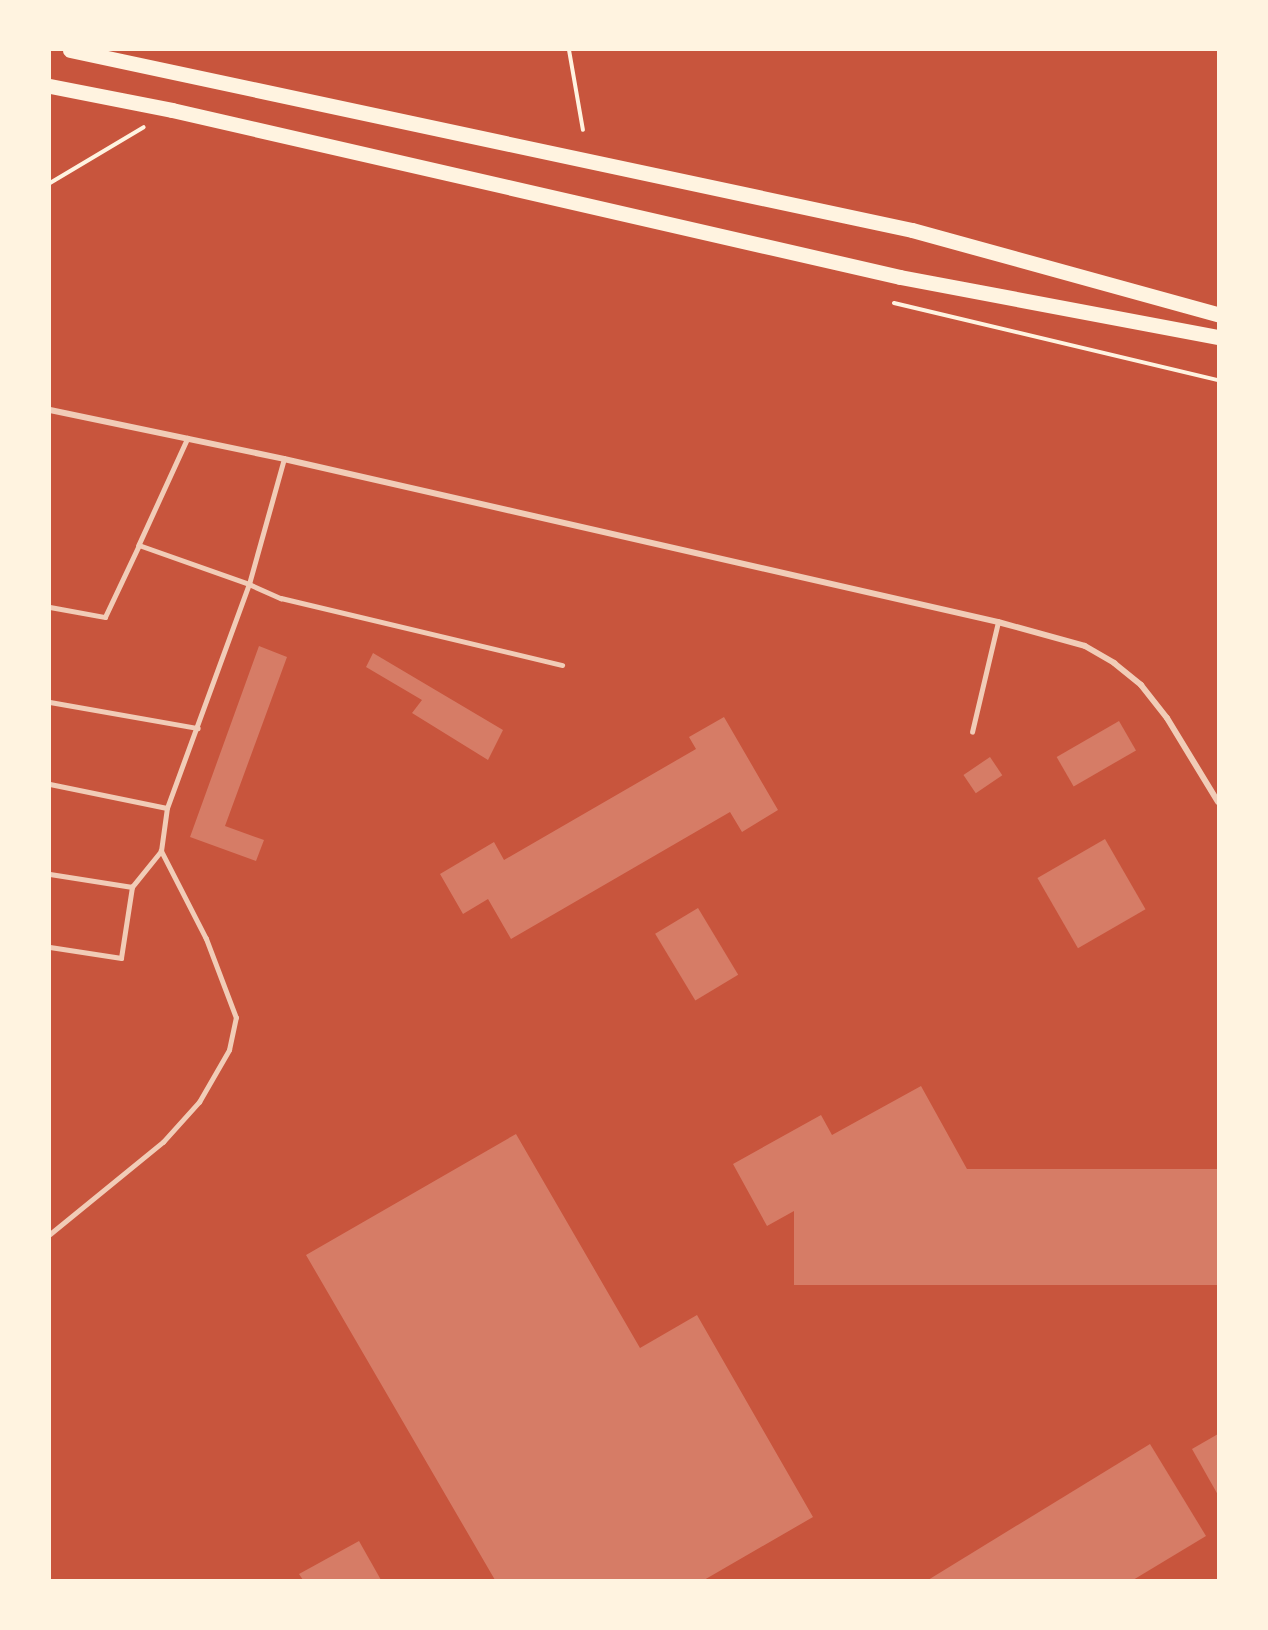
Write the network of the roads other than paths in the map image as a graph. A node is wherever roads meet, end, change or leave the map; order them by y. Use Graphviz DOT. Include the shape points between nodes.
graph roads {
  1 [pos="70,50"];
  2 [pos="50,86"];
  3 [pos="1218,314"];
  4 [pos="1218,337"];
  5 [pos="50,410"];
  6 [pos="188,438"];
  7 [pos="284,459"];
  8 [pos="139,545"];
  9 [pos="249,584"];
  10 [pos="50,607"];
  11 [pos="998,622"];
  12 [pos="562,665"];
  13 [pos="50,702"];
  14 [pos="198,728"];
  15 [pos="972,732"];
  16 [pos="50,784"];
  17 [pos="1218,802"];
  18 [pos="167,808"];
  19 [pos="161,851"];
  20 [pos="50,874"];
  21 [pos="132,887"];
  22 [pos="50,947"];
  23 [pos="50,1234"];
  1 -- 3 [label="main road" via="912,230"];
  2 -- 4 [label="main road" via="171,110 900,277"];
  5 -- 6 [label="street"];
  6 -- 7 [label="street"];
  6 -- 8 [label="lane"];
  7 -- 9 [label="lane"];
  7 -- 11 [label="street"];
  8 -- 9 [label="lane"];
  8 -- 10 [label="lane" via="105,618"];
  9 -- 12 [label="lane" via="281,598"];
  9 -- 14 [label="lane"];
  11 -- 15 [label="lane"];
  11 -- 17 [label="street" via="1085,646 1141,685 1167,718"];
  13 -- 14 [label="lane"];
  14 -- 18 [label="lane"];
  16 -- 18 [label="lane"];
  18 -- 19 [label="lane"];
  19 -- 21 [label="lane"];
  19 -- 23 [label="lane" via="206,939 236,1018 229,1050 199,1102 163,1142"];
  20 -- 21 [label="lane"];
  21 -- 22 [label="lane" via="121,958"];
}
